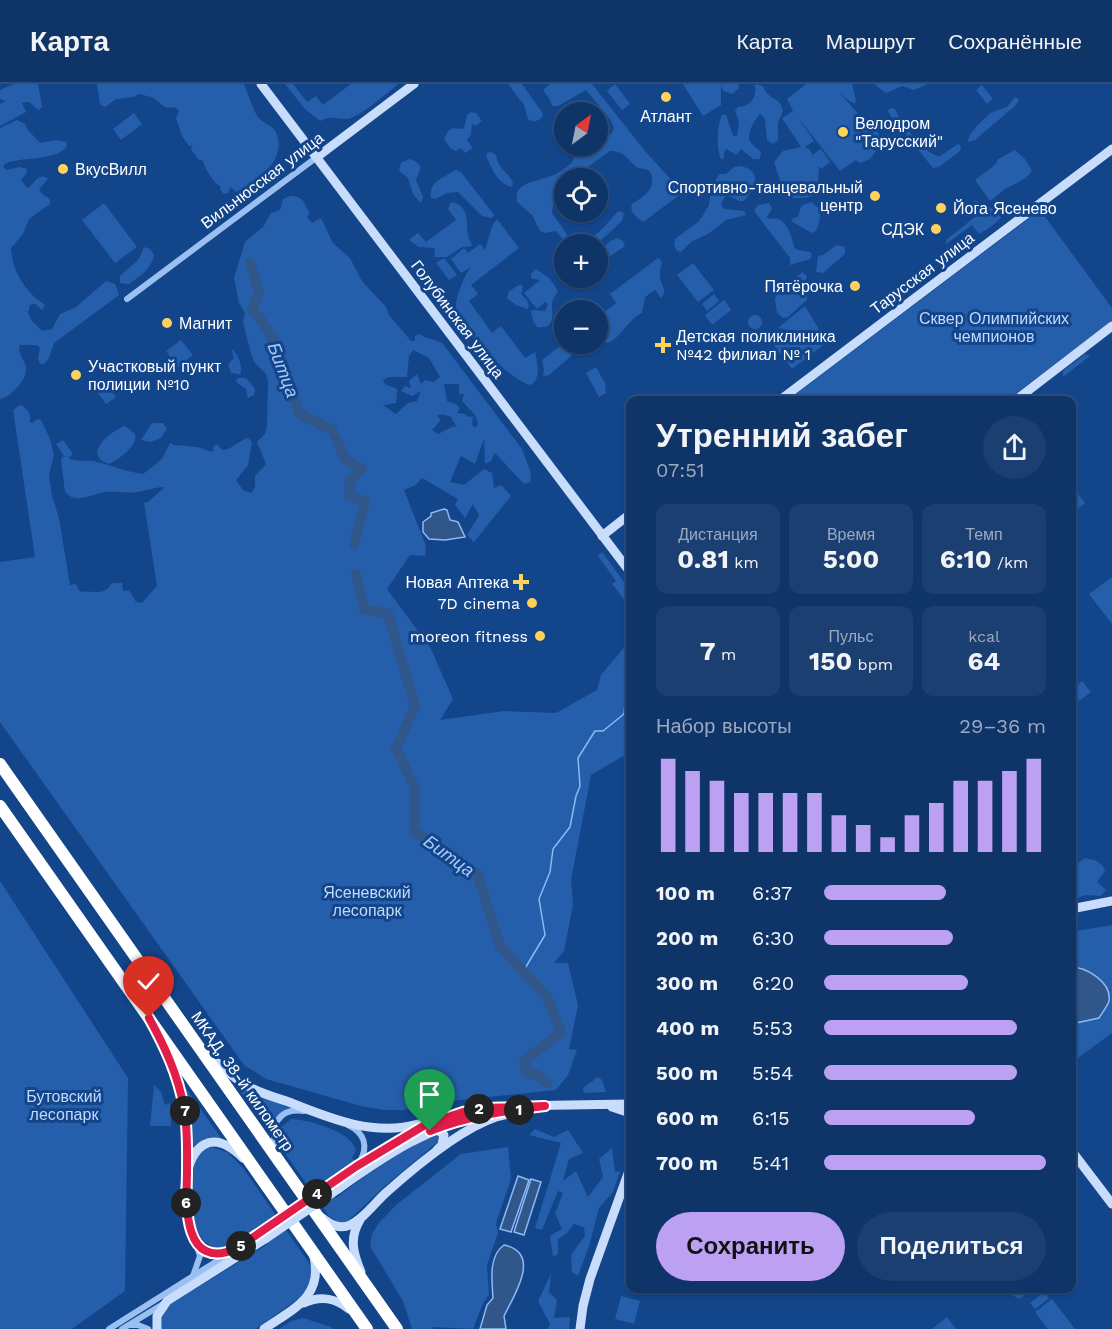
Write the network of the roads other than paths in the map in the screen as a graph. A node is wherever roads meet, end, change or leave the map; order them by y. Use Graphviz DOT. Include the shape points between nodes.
graph roads {
  1 [pos="261,84"];
  2 [pos="414,84"];
  3 [pos="1112,148"];
  4 [pos="317,157"];
  5 [pos="127,299"];
  6 [pos="1112,326"];
  7 [pos="785,396"];
  8 [pos="1021,396"];
  9 [pos="626,517"];
  10 [pos="602,536"];
  11 [pos="626,567"];
  12 [pos="0,764"];
  13 [pos="0,806"];
  14 [pos="1112,902"];
  15 [pos="1076,908"];
  16 [pos="149,1018"];
  17 [pos="187,1031"];
  18 [pos="626,1104"];
  19 [pos="607,1105"];
  20 [pos="545,1106"];
  21 [pos="313,1112"];
  22 [pos="626,1112"];
  23 [pos="452,1115"];
  24 [pos="340,1121"];
  25 [pos="430,1131"];
  26 [pos="430,1157"];
  27 [pos="1076,1157"];
  28 [pos="357,1166"];
  29 [pos="187,1173"];
  30 [pos="626,1179"];
  31 [pos="335,1185"];
  32 [pos="268,1187"];
  33 [pos="301,1193"];
  34 [pos="1112,1204"];
  35 [pos="363,1216"];
  36 [pos="263,1236"];
  37 [pos="194,1240"];
  38 [pos="236,1249"];
  39 [pos="313,1252"];
  40 [pos="192,1278"];
  41 [pos="371,1293"];
  42 [pos="167,1301"];
  43 [pos="299,1305"];
  44 [pos="365,1325"];
  45 [pos="125,1327"];
  46 [pos="109,1329"];
  47 [pos="148,1329"];
  48 [pos="157,1329"];
  49 [pos="264,1329"];
  50 [pos="397,1329"];
  51 [pos="580,1329"];
  1 -- 4 [label="main road, Голубинская улица"];
  2 -- 4 [label="main road, Вильнюсская улица"];
  3 -- 7 [label="main road, Тарусская улица"];
  4 -- 5 [label="street, Вильнюсская улица"];
  4 -- 10 [label="main road, Голубинская улица"];
  6 -- 8 [label="main road"];
  9 -- 10 [label="main road"];
  10 -- 11 [label="main road, Голубинская улица"];
  12 -- 17 [label="highway, МКАД, 38-й километр"];
  13 -- 16 [label="highway"];
  14 -- 15 [label="main road"];
  16 -- 29 [label="street" via="176,1072 181,1092"];
  16 -- 32 [label="highway"];
  17 -- 21 [label="main road" via="237,1079"];
  17 -- 33 [label="highway, МКАД, 38-й километр"];
  18 -- 19 [label="main road"];
  19 -- 20 [label="main road"];
  19 -- 22 [label="main road"];
  20 -- 23 [label="main road" via="484,1108"];
  20 -- 25 [label="main road" via="487,1114"];
  20 -- 26 [label="main road" via="496,1117"];
  21 -- 24 [label="main road"];
  21 -- 33 [label="street" via="285,1113 274,1131 276,1149"];
  23 -- 24 [label="main road" via="393,1128"];
  23 -- 28 [label="main road" via="417,1129"];
  24 -- 28 [label="street" via="364,1139 365,1152"];
  25 -- 26 [label="main road" via="438,1130 444,1135 442,1145"];
  25 -- 31 [label="main road"];
  26 -- 35 [label="main road"];
  27 -- 34 [label="main road"];
  28 -- 31 [label="main road"];
  29 -- 32 [label="main road" via="199,1148 219,1142 238,1154"];
  29 -- 37 [label="main road" via="186,1209"];
  30 -- 51 [label="main road" via="590,1279"];
  31 -- 36 [label="main road, bridge"];
  32 -- 39 [label="highway"];
  33 -- 35 [label="main road" via="334,1226 348,1226"];
  33 -- 41 [label="highway, МКАД, 38-й километр"];
  35 -- 41 [label="main road" via="355,1230 353,1249"];
  36 -- 38 [label="main road"];
  36 -- 42 [label="main road"];
  37 -- 38 [label="main road" via="217,1255"];
  37 -- 40 [label="street" via="200,1256"];
  38 -- 40 [label="street"];
  39 -- 43 [label="main road" via="316,1280"];
  39 -- 44 [label="highway"];
  40 -- 46 [label="street"];
  41 -- 50 [label="highway, МКАД, 38-й километр"];
  42 -- 45 [label="street"];
  42 -- 48 [label="main road" via="158,1316"];
  43 -- 44 [label="main road" via="319,1298 336,1299"];
  43 -- 49 [label="main road"];
  45 -- 47 [label="street" via="138,1325"];
}
